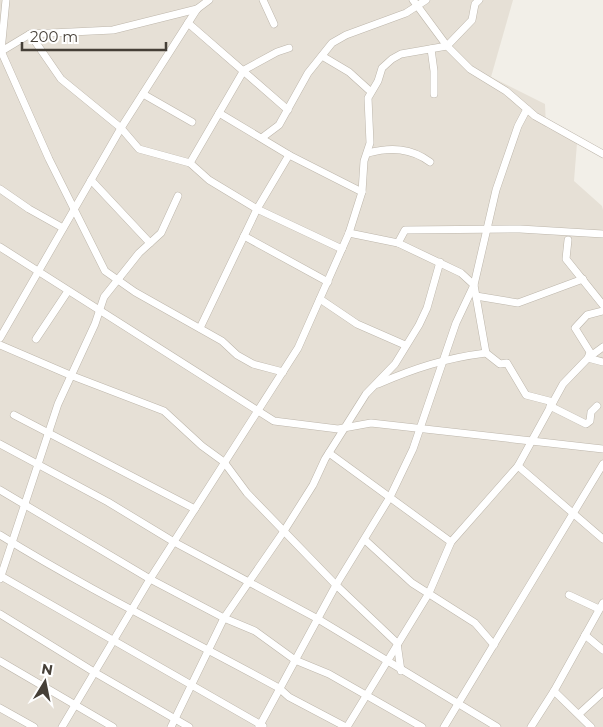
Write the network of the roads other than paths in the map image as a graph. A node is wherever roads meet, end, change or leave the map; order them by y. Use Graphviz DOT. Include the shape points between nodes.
graph roads {
  1 [pos="6,0"];
  2 [pos="209,0"];
  3 [pos="263,0"];
  4 [pos="426,0"];
  5 [pos="479,0"];
  6 [pos="416,3"];
  7 [pos="197,9"];
  8 [pos="188,23"];
  9 [pos="274,24"];
  10 [pos="30,34"];
  11 [pos="447,46"];
  12 [pos="289,48"];
  13 [pos="431,49"];
  14 [pos="0,52"];
  15 [pos="322,56"];
  16 [pos="244,70"];
  17 [pos="370,91"];
  18 [pos="143,94"];
  19 [pos="434,94"];
  20 [pos="527,109"];
  21 [pos="288,110"];
  22 [pos="219,113"];
  23 [pos="192,122"];
  24 [pos="120,128"];
  25 [pos="263,137"];
  26 [pos="368,153"];
  27 [pos="603,154"];
  28 [pos="289,155"];
  29 [pos="430,162"];
  30 [pos="190,163"];
  31 [pos="91,180"];
  32 [pos="0,189"];
  33 [pos="362,192"];
  34 [pos="178,196"];
  35 [pos="257,208"];
  36 [pos="74,210"];
  37 [pos="63,228"];
  38 [pos="486,230"];
  39 [pos="349,233"];
  40 [pos="603,234"];
  41 [pos="244,236"];
  42 [pos="568,240"];
  43 [pos="398,243"];
  44 [pos="150,244"];
  45 [pos="0,247"];
  46 [pos="342,249"];
  47 [pos="440,262"];
  48 [pos="39,271"];
  49 [pos="583,279"];
  50 [pos="116,281"];
  51 [pos="328,282"];
  52 [pos="474,284"];
  53 [pos="68,291"];
  54 [pos="476,296"];
  55 [pos="320,299"];
  56 [pos="603,305"];
  57 [pos="100,310"];
  58 [pos="603,311"];
  59 [pos="200,328"];
  60 [pos="0,338"];
  61 [pos="36,339"];
  62 [pos="0,345"];
  63 [pos="405,345"];
  64 [pos="603,347"];
  65 [pos="486,353"];
  66 [pos="588,358"];
  67 [pos="443,361"];
  68 [pos="603,362"];
  69 [pos="283,372"];
  70 [pos="70,376"];
  71 [pos="376,385"];
  72 [pos="552,404"];
  73 [pos="597,406"];
  74 [pos="257,412"];
  75 [pos="14,415"];
  76 [pos="345,427"];
  77 [pos="422,428"];
  78 [pos="48,431"];
  79 [pos="532,440"];
  80 [pos="0,444"];
  81 [pos="603,449"];
  82 [pos="329,453"];
  83 [pos="224,462"];
  84 [pos="38,464"];
  85 [pos="603,464"];
  86 [pos="518,466"];
  87 [pos="0,490"];
  88 [pos="390,497"];
  89 [pos="23,504"];
  90 [pos="195,509"];
  91 [pos="573,515"];
  92 [pos="284,531"];
  93 [pos="0,535"];
  94 [pos="603,539"];
  95 [pos="365,540"];
  96 [pos="11,542"];
  97 [pos="174,542"];
  98 [pos="451,542"];
  99 [pos="0,577"];
  100 [pos="150,579"];
  101 [pos="248,581"];
  102 [pos="336,585"];
  103 [pos="429,593"];
  104 [pos="568,595"];
  105 [pos="601,606"];
  106 [pos="132,610"];
  107 [pos="0,614"];
  108 [pos="224,618"];
  109 [pos="318,619"];
  110 [pos="585,635"];
  111 [pos="115,641"];
  112 [pos="397,643"];
  113 [pos="494,645"];
  114 [pos="208,649"];
  115 [pos="603,650"];
  116 [pos="296,660"];
  117 [pos="0,661"];
  118 [pos="386,662"];
  119 [pos="401,670"];
  120 [pos="94,672"];
  121 [pos="192,684"];
  122 [pos="279,688"];
  123 [pos="554,691"];
  124 [pos="603,692"];
  125 [pos="366,696"];
  126 [pos="457,704"];
  127 [pos="74,705"];
  128 [pos="0,708"];
  129 [pos="579,714"];
  130 [pos="173,724"];
  131 [pos="261,726"];
  132 [pos="349,726"];
  133 [pos="34,727"];
  134 [pos="62,727"];
  135 [pos="113,727"];
  136 [pos="189,727"];
  137 [pos="422,727"];
  138 [pos="444,727"];
  139 [pos="497,727"];
  140 [pos="531,727"];
  141 [pos="591,727"];
  1 -- 14 [label="street"];
  2 -- 7 [label="street"];
  3 -- 9 [label="street"];
  4 -- 6 [label="street"];
  5 -- 11 [label="street" via="472,20"];
  6 -- 11 [label="street"];
  6 -- 15 [label="street" via="391,19 346,34 332,43"];
  7 -- 8 [label="street"];
  7 -- 10 [label="street" via="113,30"];
  8 -- 16 [label="street"];
  8 -- 18 [label="street"];
  10 -- 14 [label="street"];
  10 -- 24 [label="street" via="61,79"];
  11 -- 13 [label="street"];
  11 -- 20 [label="street" via="470,69 506,91"];
  12 -- 16 [label="street"];
  13 -- 17 [label="street" via="401,54 392,59 382,68"];
  13 -- 19 [label="street"];
  14 -- 36 [label="street"];
  15 -- 17 [label="street"];
  15 -- 21 [label="street" via="308,73"];
  16 -- 21 [label="street"];
  16 -- 22 [label="street"];
  17 -- 26 [label="street"];
  18 -- 23 [label="street"];
  18 -- 24 [label="street"];
  20 -- 27 [label="street"];
  20 -- 38 [label="street" via="496,190"];
  21 -- 25 [label="street" via="279,125"];
  22 -- 25 [label="street"];
  22 -- 30 [label="street"];
  24 -- 30 [label="street" via="139,149"];
  24 -- 31 [label="street"];
  25 -- 28 [label="street"];
  26 -- 29 [label="street" via="410,150"];
  26 -- 33 [label="street" via="364,161"];
  28 -- 33 [label="street"];
  28 -- 35 [label="street"];
  30 -- 35 [label="street" via="209,180"];
  31 -- 36 [label="street"];
  31 -- 44 [label="street"];
  32 -- 37 [label="street" via="29,210"];
  33 -- 39 [label="street"];
  34 -- 44 [label="street" via="164,229"];
  35 -- 41 [label="street"];
  35 -- 46 [label="street"];
  36 -- 37 [label="street"];
  36 -- 50 [label="street" via="105,271"];
  37 -- 48 [label="street"];
  38 -- 40 [label="street"];
  38 -- 43 [label="street" via="405,230"];
  38 -- 52 [label="street"];
  39 -- 43 [label="street"];
  39 -- 46 [label="street"];
  41 -- 51 [label="street"];
  41 -- 59 [label="street"];
  42 -- 49 [label="street" via="566,259"];
  43 -- 47 [label="street"];
  44 -- 50 [label="street"];
  45 -- 48 [label="street"];
  46 -- 51 [label="street"];
  47 -- 52 [label="street"];
  47 -- 63 [label="street" via="427,308"];
  48 -- 53 [label="street"];
  48 -- 60 [label="street"];
  49 -- 54 [label="street" via="518,304"];
  49 -- 56 [label="street"];
  50 -- 57 [label="street" via="104,297"];
  50 -- 59 [label="street"];
  51 -- 55 [label="street"];
  52 -- 54 [label="street"];
  52 -- 67 [label="street"];
  53 -- 57 [label="street"];
  53 -- 61 [label="street"];
  54 -- 65 [label="street"];
  55 -- 63 [label="street" via="357,324"];
  55 -- 69 [label="street" via="298,348"];
  57 -- 70 [label="street"];
  57 -- 74 [label="street"];
  58 -- 66 [label="street" via="590,314 575,328 590,352"];
  59 -- 69 [label="street" via="253,364"];
  62 -- 70 [label="street"];
  63 -- 71 [label="street" via="395,364"];
  64 -- 66 [label="street"];
  65 -- 67 [label="street"];
  65 -- 72 [label="street" via="500,364 508,363 526,395"];
  66 -- 68 [label="street"];
  66 -- 72 [label="street" via="563,384"];
  67 -- 71 [label="street" via="416,367"];
  67 -- 77 [label="street"];
  69 -- 74 [label="street"];
  70 -- 78 [label="street"];
  70 -- 83 [label="street" via="164,411"];
  71 -- 76 [label="street" via="366,394"];
  72 -- 73 [label="street" via="586,424"];
  72 -- 79 [label="street"];
  74 -- 76 [label="street" via="288,424"];
  74 -- 83 [label="street"];
  75 -- 78 [label="street"];
  76 -- 77 [label="street" via="371,423"];
  76 -- 82 [label="street"];
  77 -- 79 [label="street"];
  77 -- 88 [label="street"];
  78 -- 84 [label="street"];
  78 -- 90 [label="street"];
  79 -- 81 [label="street"];
  79 -- 86 [label="street"];
  80 -- 84 [label="street"];
  82 -- 88 [label="street"];
  82 -- 92 [label="street"];
  83 -- 90 [label="street"];
  83 -- 92 [label="street" via="247,493"];
  84 -- 89 [label="street"];
  84 -- 97 [label="street"];
  85 -- 91 [label="street"];
  86 -- 91 [label="street"];
  86 -- 98 [label="street"];
  87 -- 89 [label="street"];
  88 -- 95 [label="street"];
  88 -- 98 [label="street"];
  89 -- 96 [label="street"];
  89 -- 100 [label="street"];
  90 -- 97 [label="street"];
  91 -- 94 [label="street"];
  91 -- 113 [label="street"];
  92 -- 101 [label="street"];
  92 -- 102 [label="street"];
  93 -- 96 [label="street"];
  95 -- 102 [label="street"];
  95 -- 103 [label="street" via="412,584"];
  96 -- 99 [label="street"];
  96 -- 106 [label="street"];
  97 -- 100 [label="street"];
  97 -- 101 [label="street"];
  98 -- 103 [label="street"];
  99 -- 111 [label="street"];
  100 -- 106 [label="street"];
  100 -- 108 [label="street"];
  101 -- 108 [label="street"];
  101 -- 109 [label="street"];
  102 -- 109 [label="street"];
  102 -- 112 [label="street"];
  103 -- 112 [label="street"];
  103 -- 113 [label="street" via="475,623"];
  104 -- 105 [label="street"];
  105 -- 110 [label="street"];
  106 -- 111 [label="street"];
  106 -- 114 [label="street"];
  107 -- 120 [label="street"];
  108 -- 114 [label="street"];
  108 -- 116 [label="street" via="255,632"];
  109 -- 116 [label="street"];
  109 -- 118 [label="street"];
  110 -- 115 [label="street"];
  110 -- 123 [label="street"];
  111 -- 120 [label="street"];
  111 -- 121 [label="street"];
  112 -- 118 [label="street"];
  112 -- 119 [label="street"];
  113 -- 126 [label="street"];
  114 -- 121 [label="street"];
  114 -- 122 [label="street"];
  116 -- 122 [label="street"];
  116 -- 125 [label="street" via="329,674"];
  117 -- 127 [label="street"];
  118 -- 119 [label="street"];
  118 -- 125 [label="street"];
  119 -- 126 [label="street"];
  120 -- 127 [label="street"];
  120 -- 130 [label="street"];
  121 -- 130 [label="street"];
  121 -- 131 [label="street"];
  122 -- 131 [label="street"];
  122 -- 132 [label="street" via="289,697"];
  123 -- 129 [label="street"];
  123 -- 140 [label="street"];
  124 -- 129 [label="street"];
  125 -- 132 [label="street"];
  125 -- 137 [label="street"];
  126 -- 138 [label="street"];
  126 -- 139 [label="street"];
  127 -- 134 [label="street"];
  127 -- 135 [label="street"];
  128 -- 133 [label="street"];
  129 -- 141 [label="street"];
  130 -- 136 [label="street"];
}
